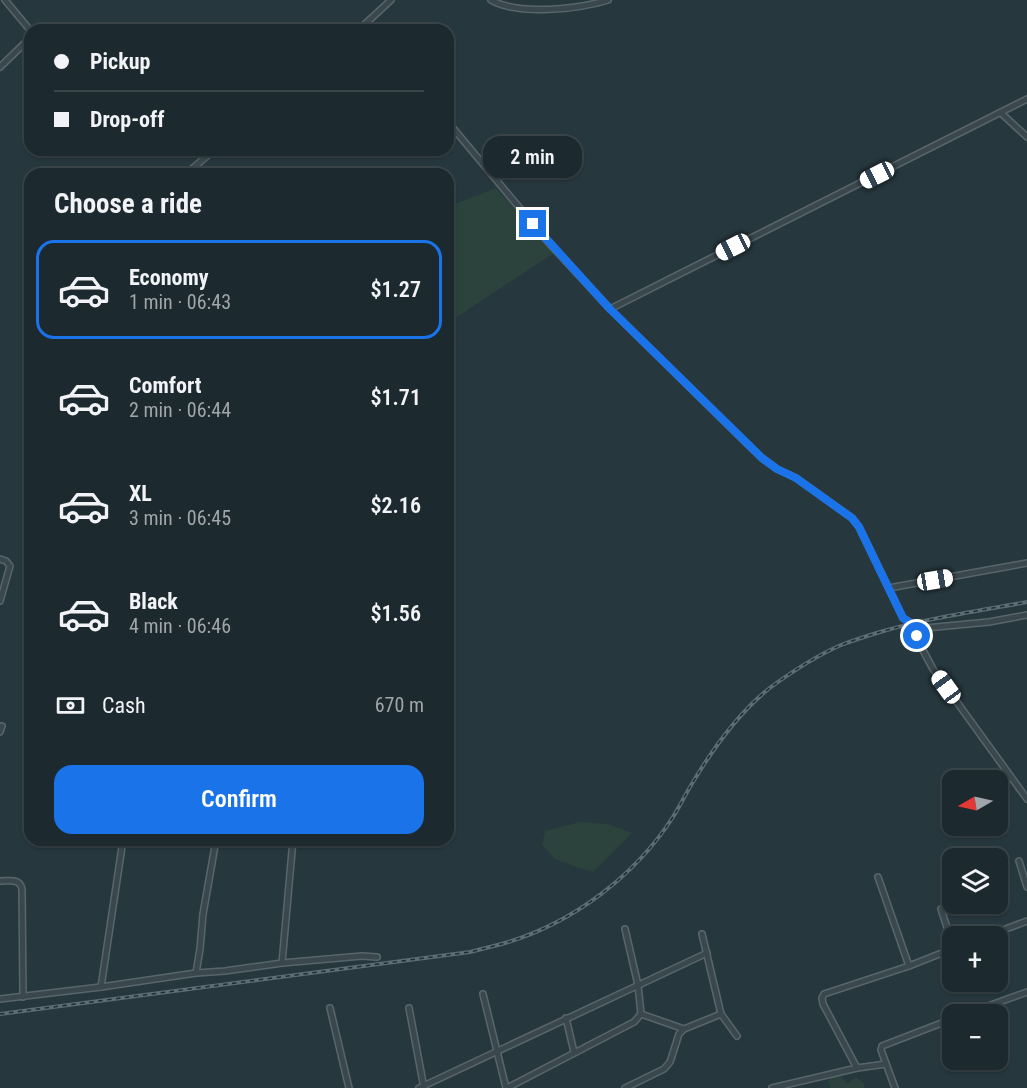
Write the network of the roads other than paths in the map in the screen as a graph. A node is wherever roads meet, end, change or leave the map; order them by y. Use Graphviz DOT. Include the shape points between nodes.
graph roads {
  1 [pos="5,0"];
  2 [pos="391,0"];
  3 [pos="492,0"];
  4 [pos="608,0"];
  5 [pos="25,24"];
  6 [pos="365,24"];
  7 [pos="24,44"];
  8 [pos="0,67"];
  9 [pos="1027,99"];
  10 [pos="1001,113"];
  11 [pos="454,129"];
  12 [pos="1027,137"];
  13 [pos="207,156"];
  14 [pos="193,168"];
  15 [pos="610,309"];
  16 [pos="0,560"];
  17 [pos="1027,563"];
  18 [pos="889,588"];
  19 [pos="0,601"];
  20 [pos="1027,615"];
  21 [pos="915,629"];
  22 [pos="1027,799"];
  23 [pos="122,846"];
  24 [pos="215,846"];
  25 [pos="292,846"];
  26 [pos="1019,861"];
  27 [pos="878,877"];
  28 [pos="0,881"];
  29 [pos="1027,887"];
  30 [pos="941,909"];
  31 [pos="1027,921"];
  32 [pos="946,926"];
  33 [pos="1008,928"];
  34 [pos="626,929"];
  35 [pos="702,934"];
  36 [pos="707,952"];
  37 [pos="942,953"];
  38 [pos="377,957"];
  39 [pos="282,963"];
  40 [pos="909,966"];
  41 [pos="196,973"];
  42 [pos="638,985"];
  43 [pos="100,987"];
  44 [pos="1027,992"];
  45 [pos="483,994"];
  46 [pos="23,997"];
  47 [pos="0,999"];
  48 [pos="994,1004"];
  49 [pos="330,1008"];
  50 [pos="409,1008"];
  51 [pos="641,1014"];
  52 [pos="721,1014"];
  53 [pos="566,1018"];
  54 [pos="942,1023"];
  55 [pos="684,1029"];
  56 [pos="737,1036"];
  57 [pos="496,1051"];
  58 [pos="574,1052"];
  59 [pos="885,1064"];
  60 [pos="857,1068"];
  61 [pos="422,1087"];
  62 [pos="349,1088"];
  63 [pos="506,1088"];
  64 [pos="625,1088"];
  65 [pos="772,1088"];
  66 [pos="895,1088"];
  1 -- 5 [label="street"];
  2 -- 6 [label="street"];
  3 -- 4 [label="street" via="527,10 587,6"];
  7 -- 8 [label="street"];
  9 -- 10 [label="street"];
  10 -- 12 [label="street"];
  10 -- 15 [label="street"];
  11 -- 15 [label="street"];
  13 -- 14 [label="street"];
  15 -- 18 [label="street" via="762,458 852,518"];
  16 -- 19 [label="street" via="10,566"];
  17 -- 18 [label="street"];
  18 -- 21 [label="street" via="903,618"];
  20 -- 21 [label="street"];
  21 -- 22 [label="street" via="933,669"];
  23 -- 43 [label="street"];
  24 -- 41 [label="street"];
  25 -- 39 [label="street"];
  26 -- 29 [label="street"];
  27 -- 40 [label="street"];
  28 -- 46 [label="street" via="17,881 22,889"];
  30 -- 32 [label="street"];
  31 -- 33 [label="street"];
  34 -- 42 [label="street"];
  35 -- 36 [label="street"];
  36 -- 42 [label="street"];
  36 -- 52 [label="street"];
  37 -- 40 [label="street"];
  38 -- 39 [label="street"];
  39 -- 41 [label="street"];
  40 -- 60 [label="street" via="827,992 822,998"];
  41 -- 43 [label="street"];
  42 -- 51 [label="street"];
  42 -- 53 [label="street"];
  43 -- 46 [label="street"];
  44 -- 48 [label="street"];
  45 -- 57 [label="street"];
  46 -- 47 [label="street"];
  49 -- 62 [label="street"];
  50 -- 61 [label="street"];
  51 -- 55 [label="street"];
  51 -- 58 [label="street" via="634,1022"];
  52 -- 55 [label="street"];
  52 -- 56 [label="street"];
  53 -- 57 [label="street"];
  53 -- 58 [label="street"];
  54 -- 59 [label="street" via="883,1045"];
  55 -- 64 [label="street" via="664,1069"];
  57 -- 61 [label="street"];
  57 -- 63 [label="street"];
  58 -- 63 [label="street"];
  59 -- 60 [label="street"];
  59 -- 66 [label="street"];
  60 -- 65 [label="street"];
}
